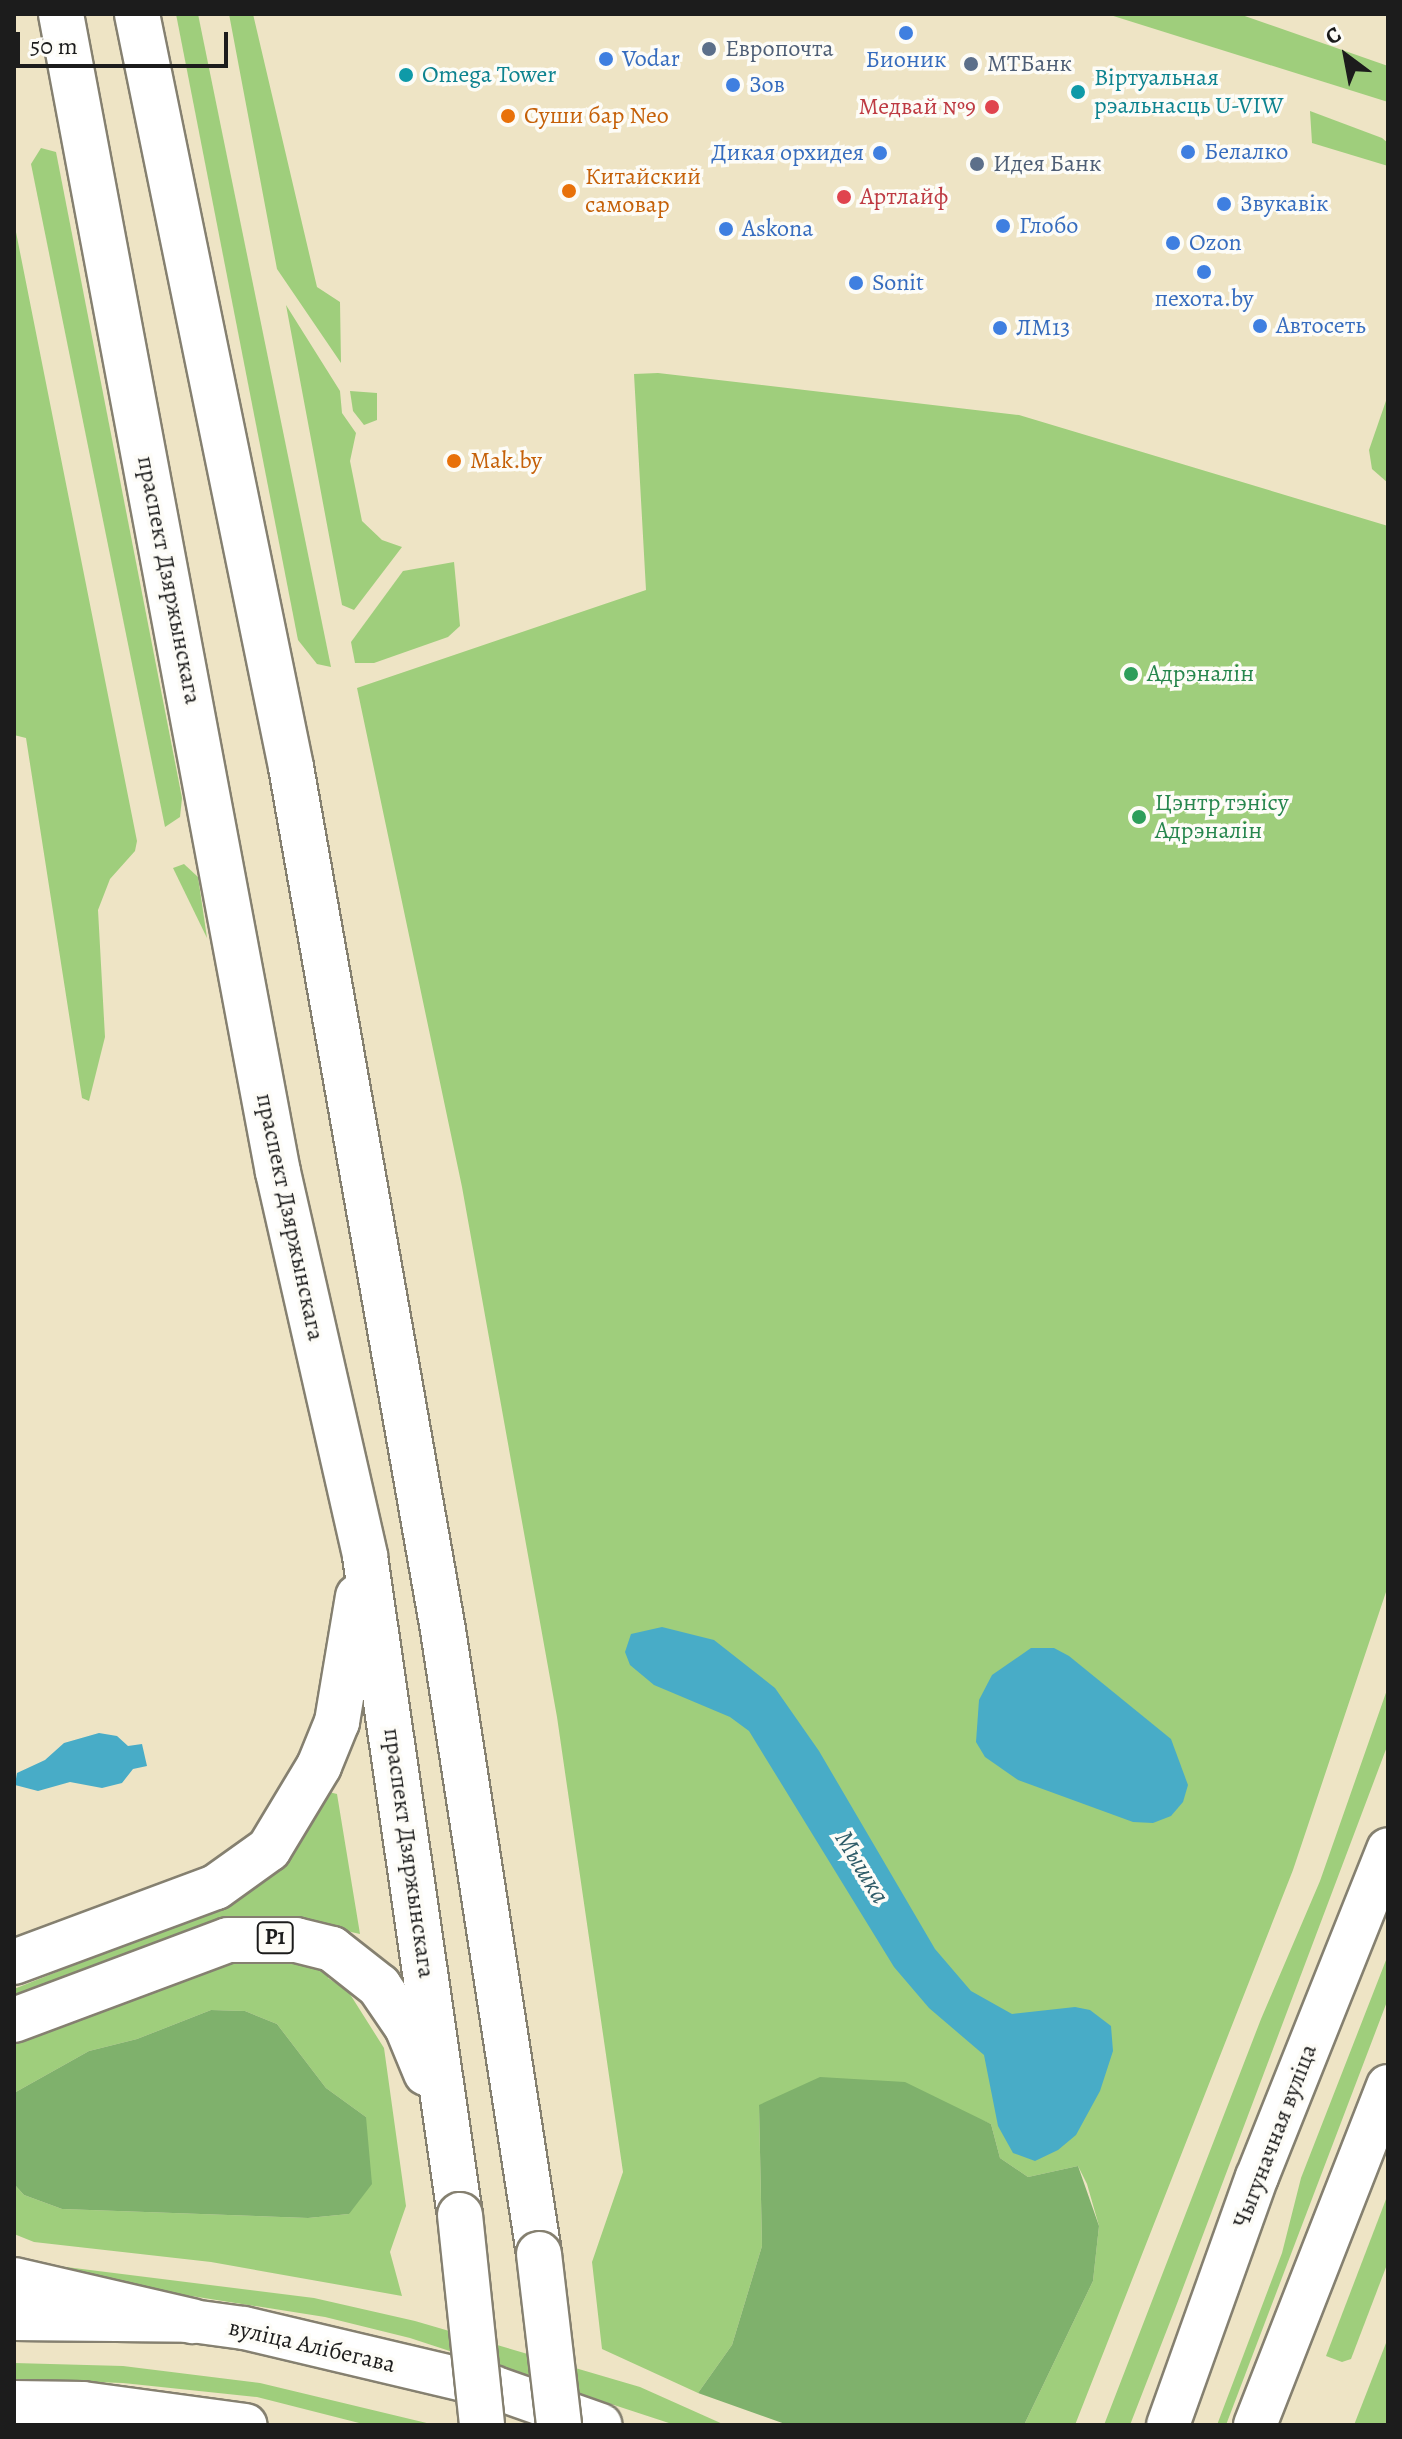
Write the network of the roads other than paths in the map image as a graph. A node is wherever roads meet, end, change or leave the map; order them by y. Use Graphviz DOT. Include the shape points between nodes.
graph roads {
  1 [pos="61,14"];
  2 [pos="137,14"];
  3 [pos="365,1556"];
  4 [pos="1388,1849"];
  5 [pos="14,1962"];
  6 [pos="14,2020"];
  7 [pos="1388,2086"];
  8 [pos="449,2127"];
  9 [pos="14,2280"];
  10 [pos="14,2319"];
  11 [pos="192,2321"];
  12 [pos="14,2402"];
  13 [pos="246,2425"];
  14 [pos="482,2425"];
  15 [pos="559,2425"];
  16 [pos="601,2425"];
  17 [pos="1168,2425"];
  18 [pos="1255,2425"];
  1 -- 3 [label="main road, праспект Дзяржынскага" via="278,1172"];
  2 -- 15 [label="main road, bridge" via="291,767 441,1614 539,2254"];
  3 -- 5 [label="main road" via="337,1722 319,1766 269,1849 216,1887"];
  3 -- 8 [label="main road, праспект Дзяржынскага"];
  4 -- 17 [label="main road, Чыгуначная вуліца" via="1257,2177"];
  6 -- 8 [label="main road, Р1" via="228,1940 296,1940 332,1949 379,1986 407,2027"];
  7 -- 18 [label="main road"];
  8 -- 14 [label="main road, праспект Дзяржынскага / Р1, bridge"];
  9 -- 11 [label="main road"];
  10 -- 11 [label="main road, вуліца Алібегава"];
  11 -- 16 [label="main road, вуліца Алібегава" via="493,2387"];
  12 -- 13 [label="main road" via="83,2403"];
}
